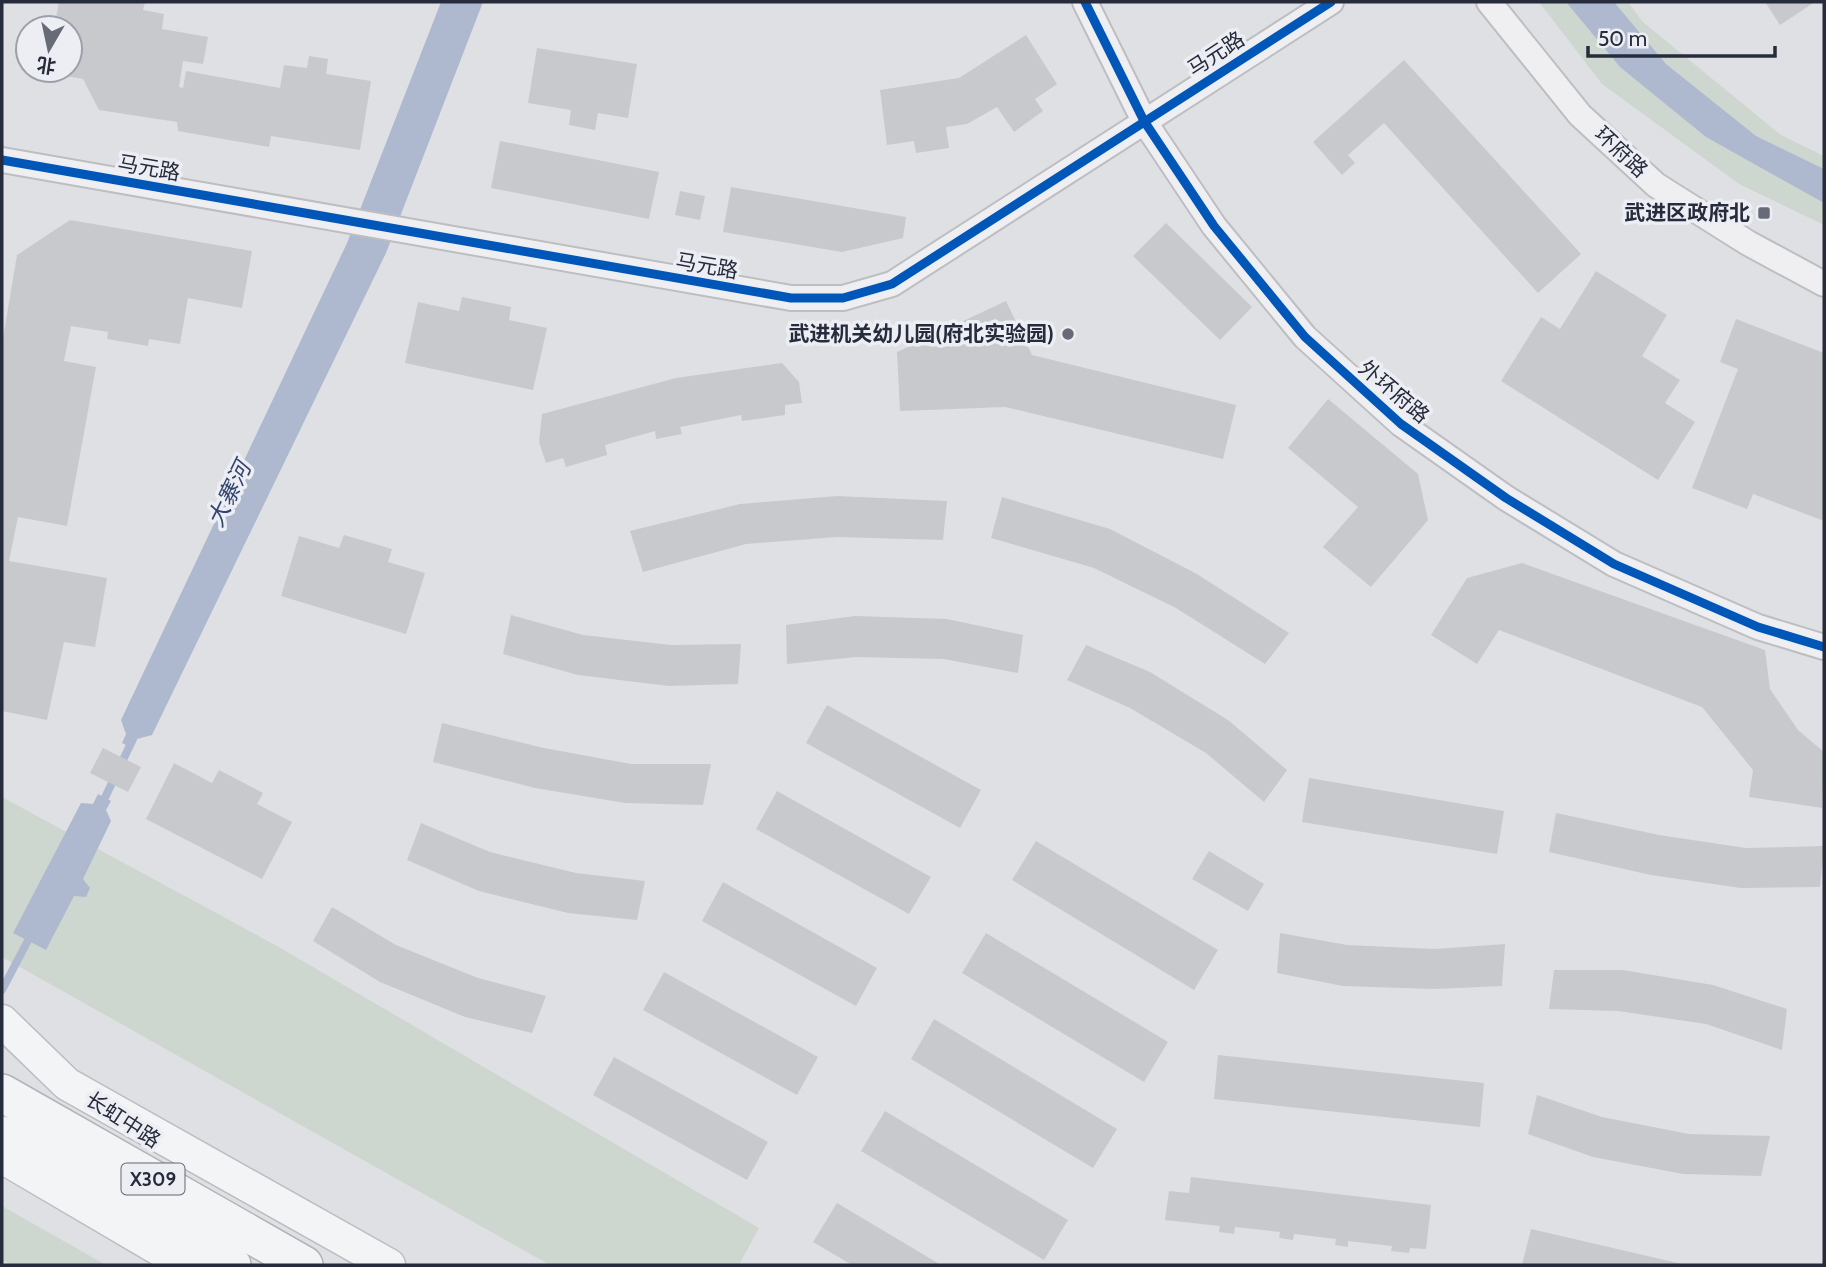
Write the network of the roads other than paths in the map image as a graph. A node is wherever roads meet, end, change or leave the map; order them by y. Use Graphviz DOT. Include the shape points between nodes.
graph roads {
  1 [pos="1085,2"];
  2 [pos="1331,2"];
  3 [pos="1489,2"];
  4 [pos="1144,121"];
  5 [pos="2,160"];
  6 [pos="1824,284"];
  7 [pos="1824,647"];
  8 [pos="4,1031"];
  9 [pos="67,1084"];
  10 [pos="2,1093"];
  11 [pos="2,1135"];
  12 [pos="2,1157"];
  13 [pos="186,1265"];
  14 [pos="232,1265"];
  15 [pos="304,1265"];
  16 [pos="349,1265"];
  17 [pos="389,1265"];
  1 -- 4 [label="street, 外环府路"];
  2 -- 4 [label="street, 马元路"];
  3 -- 6 [label="street, 环府路" via="1580,115 1656,184 1748,243"];
  4 -- 5 [label="street, 马元路" via="892,284 844,298 791,298"];
  4 -- 7 [label="street, 外环府路" via="1214,226 1305,337 1401,424 1506,498 1614,564 1758,627"];
  8 -- 9 [label="main road"];
  9 -- 16 [label="main road, 长虹中路 / X309"];
  9 -- 17 [label="main road"];
  10 -- 15 [label="highway, X309"];
  11 -- 14 [label="highway, X309"];
  12 -- 13 [label="main road"];
}
